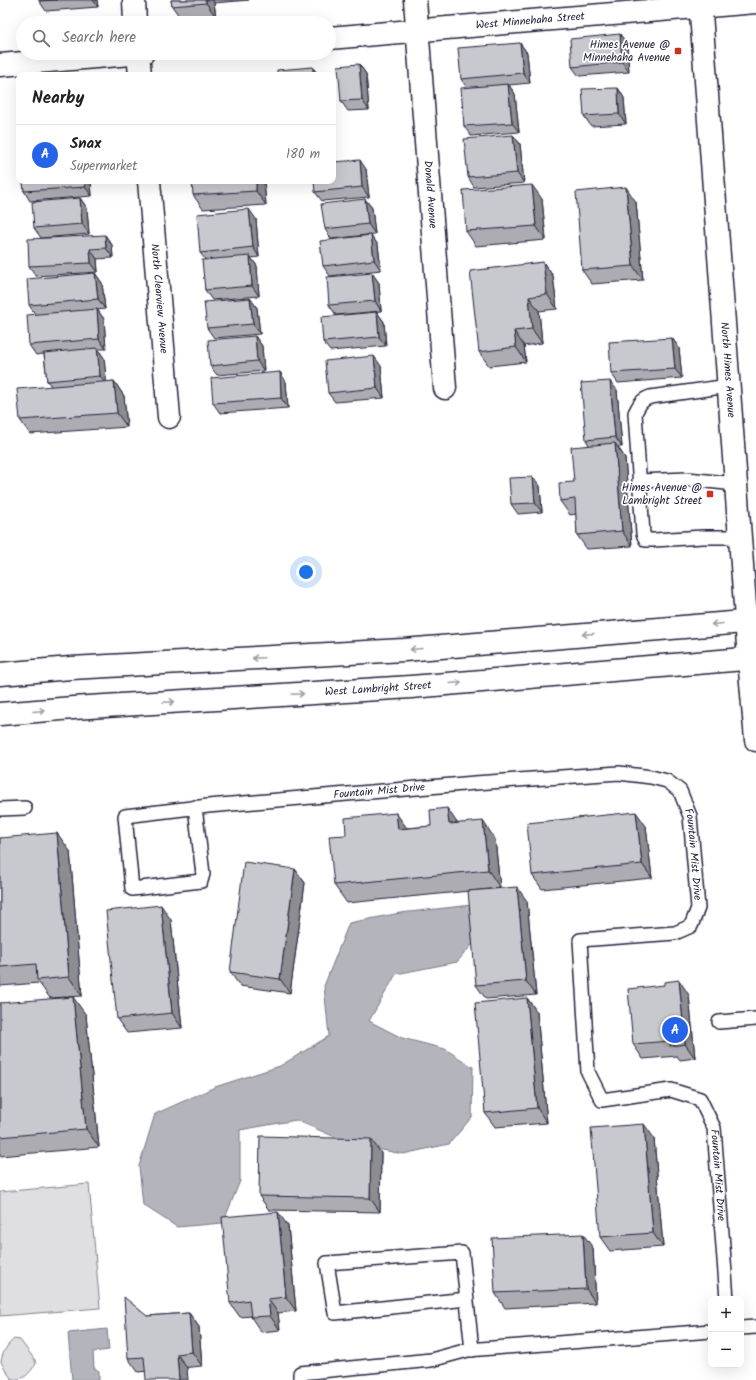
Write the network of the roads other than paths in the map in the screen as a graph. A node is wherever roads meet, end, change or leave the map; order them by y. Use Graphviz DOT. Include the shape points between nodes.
graph roads {
  1 [pos="134,0"];
  2 [pos="415,0"];
  3 [pos="756,2"];
  4 [pos="700,3"];
  5 [pos="135,16"];
  6 [pos="417,31"];
  7 [pos="336,37"];
  8 [pos="50,60"];
  9 [pos="139,60"];
  10 [pos="0,64"];
  11 [pos="140,72"];
  12 [pos="149,184"];
  13 [pos="728,386"];
  14 [pos="445,388"];
  15 [pos="169,417"];
  16 [pos="640,481"];
  17 [pos="736,484"];
  18 [pos="740,537"];
  19 [pos="751,621"];
  20 [pos="752,659"];
  21 [pos="0,674"];
  22 [pos="0,714"];
  23 [pos="756,740"];
  24 [pos="195,807"];
  25 [pos="25,808"];
  26 [pos="0,810"];
  27 [pos="756,1019"];
  28 [pos="719,1022"];
  29 [pos="728,1296"];
  30 [pos="467,1299"];
  31 [pos="756,1327"];
  32 [pos="744,1328"];
  33 [pos="708,1331"];
  34 [pos="472,1350"];
  35 [pos="300,1380"];
  1 -- 5 [label="street"];
  2 -- 6 [label="street, Donald Avenue"];
  3 -- 4 [label="street, West Minnehaha Street"];
  4 -- 6 [label="street, West Minnehaha Street"];
  4 -- 13 [label="street, North Himes Avenue"];
  6 -- 7 [label="street, West Minnehaha Street"];
  6 -- 14 [label="street, Donald Avenue"];
  8 -- 10 [label="street"];
  9 -- 11 [label="street"];
  12 -- 15 [label="street, North Clearview Avenue"];
  13 -- 16 [label="lane" via="643,400 635,413"];
  13 -- 17 [label="street, North Himes Avenue"];
  16 -- 17 [label="lane" via="687,479"];
  16 -- 18 [label="lane" via="643,534 646,540"];
  17 -- 18 [label="street, North Himes Avenue"];
  18 -- 19 [label="street, North Himes Avenue"];
  19 -- 20 [label="street, North Himes Avenue"];
  19 -- 21 [label="street, one-way" via="404,650"];
  22 -- 20 [label="street, West Lambright Street, one-way" via="411,687"];
  20 -- 23 [label="street, North Himes Avenue"];
  24 -- 24 [label="lane, Fountain Mist Drive" via="125,816 132,889 201,881 203,874"];
  24 -- 29 [label="lane, Fountain Mist Drive" via="619,773 651,776 667,781 680,791 690,816 698,908 691,926 675,932 580,940 588,1072 602,1100 671,1090 700,1099 714,1128"];
  25 -- 26 [label="lane"];
  27 -- 28 [label="lane"];
  30 -- 30 [label="lane" via="462,1253 327,1263 335,1313"];
  30 -- 34 [label="lane"];
  31 -- 32 [label="lane"];
  33 -- 34 [label="lane"];
  34 -- 35 [label="lane" via="431,1360 300,1373"];
}
